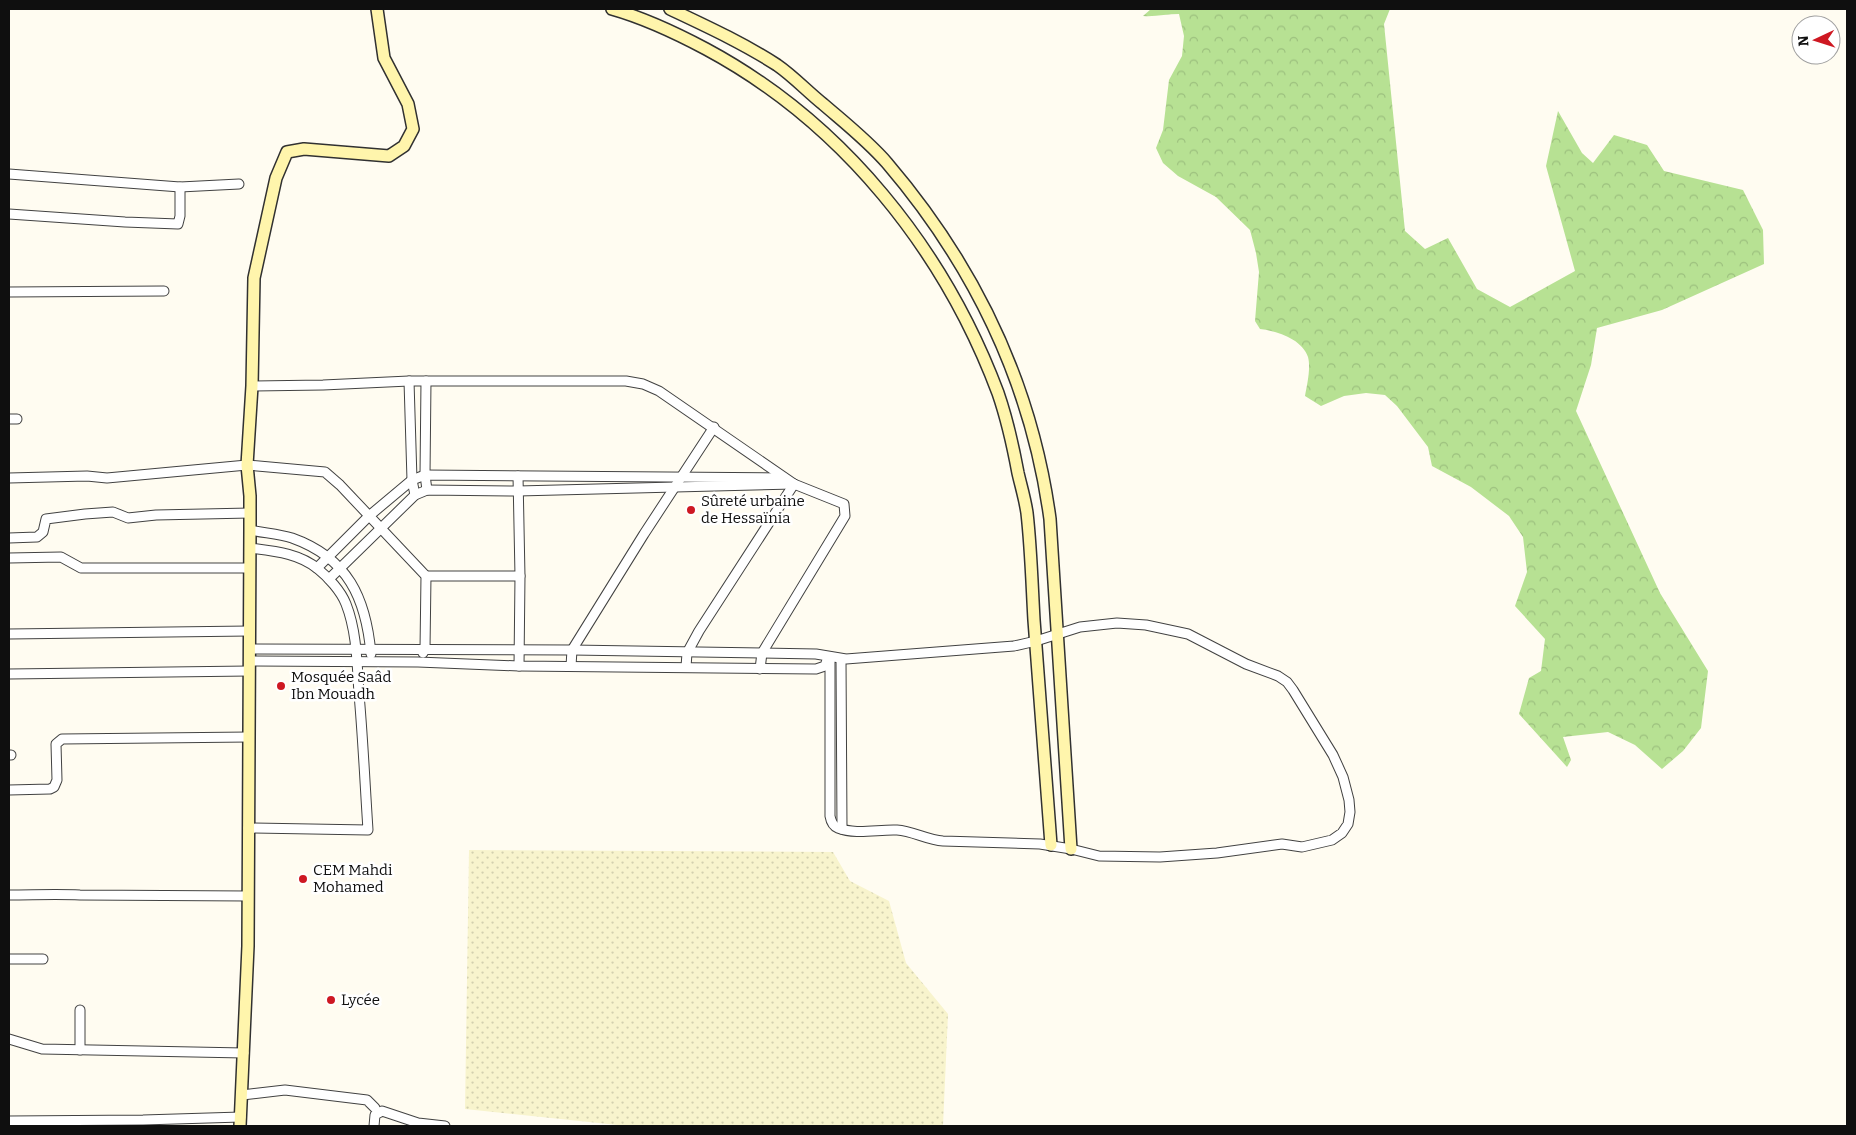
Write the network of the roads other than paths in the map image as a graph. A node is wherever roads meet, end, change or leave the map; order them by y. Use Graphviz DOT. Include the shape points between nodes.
graph roads {
  1 [pos="378,9"];
  2 [pos="612,9"];
  3 [pos="670,9"];
  4 [pos="9,174"];
  5 [pos="239,184"];
  6 [pos="180,187"];
  7 [pos="9,214"];
  8 [pos="164,291"];
  9 [pos="9,292"];
  10 [pos="410,381"];
  11 [pos="426,381"];
  12 [pos="252,386"];
  13 [pos="714,427"];
  14 [pos="247,465"];
  15 [pos="425,475"];
  16 [pos="518,476"];
  17 [pos="681,477"];
  18 [pos="9,478"];
  19 [pos="412,480"];
  20 [pos="784,481"];
  21 [pos="794,484"];
  22 [pos="674,487"];
  23 [pos="427,490"];
  24 [pos="518,491"];
  25 [pos="415,495"];
  26 [pos="250,513"];
  27 [pos="369,516"];
  28 [pos="381,528"];
  29 [pos="250,530"];
  30 [pos="9,538"];
  31 [pos="250,548"];
  32 [pos="329,557"];
  33 [pos="9,558"];
  34 [pos="250,568"];
  35 [pos="317,568"];
  36 [pos="341,568"];
  37 [pos="426,576"];
  38 [pos="520,576"];
  39 [pos="329,579"];
  40 [pos="249,631"];
  41 [pos="9,634"];
  42 [pos="1057,634"];
  43 [pos="1036,641"];
  44 [pos="249,649"];
  45 [pos="356,649"];
  46 [pos="371,649"];
  47 [pos="425,649"];
  48 [pos="520,650"];
  49 [pos="572,650"];
  50 [pos="687,653"];
  51 [pos="762,653"];
  52 [pos="829,657"];
  53 [pos="841,659"];
  54 [pos="357,662"];
  55 [pos="372,662"];
  56 [pos="418,662"];
  57 [pos="249,666"];
  58 [pos="518,666"];
  59 [pos="571,666"];
  60 [pos="686,668"];
  61 [pos="760,669"];
  62 [pos="9,674"];
  63 [pos="830,734"];
  64 [pos="841,735"];
  65 [pos="249,737"];
  66 [pos="9,790"];
  67 [pos="248,828"];
  68 [pos="842,829"];
  69 [pos="1051,845"];
  70 [pos="1071,849"];
  71 [pos="9,895"];
  72 [pos="248,896"];
  73 [pos="9,959"];
  74 [pos="42,959"];
  75 [pos="80,1010"];
  76 [pos="9,1039"];
  77 [pos="80,1050"];
  78 [pos="244,1053"];
  79 [pos="242,1095"];
  80 [pos="375,1108"];
  81 [pos="9,1121"];
  82 [pos="241,1122"];
  83 [pos="143,1123"];
  84 [pos="374,1126"];
  85 [pos="445,1126"];
  1 -- 12 [label="street" via="384,58 408,104 413,129 404,146 389,156 304,149 287,152 276,178 254,278"];
  2 -- 43 [label="street" via="686,38 736,65 785,99 834,141 881,192 919,241 974,337 998,395 1026,513"];
  3 -- 42 [label="street" via="730,37 778,66 853,130 886,162 959,262 990,316 1034,434 1050,519"];
  4 -- 6 [label="street"];
  5 -- 6 [label="street"];
  6 -- 7 [label="street" via="178,224"];
  8 -- 9 [label="street"];
  10 -- 11 [label="street"];
  10 -- 12 [label="street"];
  10 -- 19 [label="street"];
  11 -- 13 [label="street" via="626,381 659,391"];
  11 -- 15 [label="street"];
  12 -- 14 [label="street"];
  13 -- 17 [label="street"];
  13 -- 20 [label="street"];
  14 -- 18 [label="street" via="107,478"];
  14 -- 26 [label="street"];
  14 -- 27 [label="street" via="325,472"];
  15 -- 16 [label="street"];
  15 -- 19 [label="street"];
  15 -- 23 [label="street"];
  16 -- 17 [label="street"];
  16 -- 24 [label="street"];
  17 -- 20 [label="street"];
  17 -- 22 [label="street"];
  19 -- 25 [label="street"];
  19 -- 27 [label="street"];
  20 -- 21 [label="street"];
  20 -- 22 [label="street"];
  21 -- 50 [label="street"];
  21 -- 51 [label="street" via="844,504 845,516"];
  22 -- 24 [label="street"];
  22 -- 49 [label="street"];
  23 -- 24 [label="street"];
  23 -- 25 [label="street"];
  24 -- 38 [label="street"];
  25 -- 28 [label="street"];
  26 -- 29 [label="street"];
  26 -- 30 [label="street" via="134,518 113,512 85,514 46,519 44,532 37,537"];
  27 -- 28 [label="street"];
  27 -- 32 [label="street"];
  28 -- 36 [label="street"];
  28 -- 37 [label="street"];
  29 -- 31 [label="street"];
  29 -- 32 [label="street" via="290,538"];
  31 -- 34 [label="street"];
  31 -- 35 [label="street" via="283,553"];
  32 -- 35 [label="street"];
  32 -- 36 [label="street"];
  33 -- 34 [label="street" via="61,557 81,568"];
  34 -- 40 [label="street"];
  35 -- 39 [label="street"];
  36 -- 39 [label="street"];
  36 -- 46 [label="street" via="364,612"];
  37 -- 38 [label="street"];
  37 -- 47 [label="street"];
  38 -- 48 [label="street"];
  39 -- 45 [label="street" via="345,602"];
  40 -- 41 [label="street"];
  40 -- 44 [label="street"];
  42 -- 43 [label="street"];
  42 -- 70 [label="street"];
  42 -- 70 [label="street" via="1102,624 1160,627 1188,634 1246,664 1278,676 1294,690 1328,744 1343,777 1350,812 1345,829 1337,837 1302,847 1282,844 1216,853 1131,858 1099,856"];
  43 -- 53 [label="street" via="1004,647"];
  43 -- 69 [label="street"];
  44 -- 45 [label="street"];
  44 -- 57 [label="street"];
  45 -- 46 [label="street"];
  45 -- 54 [label="street"];
  46 -- 47 [label="street"];
  46 -- 55 [label="street"];
  47 -- 48 [label="street"];
  47 -- 56 [label="street"];
  48 -- 49 [label="street"];
  48 -- 58 [label="street"];
  49 -- 50 [label="street"];
  49 -- 59 [label="street"];
  50 -- 51 [label="street"];
  50 -- 60 [label="street"];
  51 -- 52 [label="street"];
  51 -- 61 [label="street"];
  52 -- 53 [label="street"];
  52 -- 61 [label="street" via="825,666 819,669"];
  52 -- 63 [label="street"];
  53 -- 64 [label="street"];
  54 -- 55 [label="street"];
  54 -- 57 [label="street"];
  54 -- 67 [label="street" via="368,830"];
  55 -- 56 [label="street"];
  56 -- 58 [label="street"];
  57 -- 62 [label="street"];
  57 -- 65 [label="street"];
  58 -- 59 [label="street"];
  59 -- 60 [label="street"];
  60 -- 61 [label="street"];
  63 -- 64 [label="street"];
  63 -- 68 [label="street" via="830,820"];
  64 -- 68 [label="street"];
  65 -- 66 [label="street" via="62,738 56,744 57,780 54,787"];
  65 -- 67 [label="street"];
  67 -- 72 [label="street"];
  68 -- 69 [label="street" via="898,830 943,841"];
  69 -- 70 [label="street"];
  71 -- 72 [label="street"];
  72 -- 78 [label="street"];
  73 -- 74 [label="street"];
  75 -- 77 [label="street"];
  76 -- 77 [label="street" via="42,1049"];
  77 -- 78 [label="street"];
  78 -- 79 [label="street"];
  79 -- 80 [label="street" via="285,1090 366,1100"];
  79 -- 82 [label="street"];
  81 -- 83 [label="street"];
  82 -- 83 [label="street"];
  84 -- 85 [label="street" via="375,1116 382,1111 418,1123"];
}
